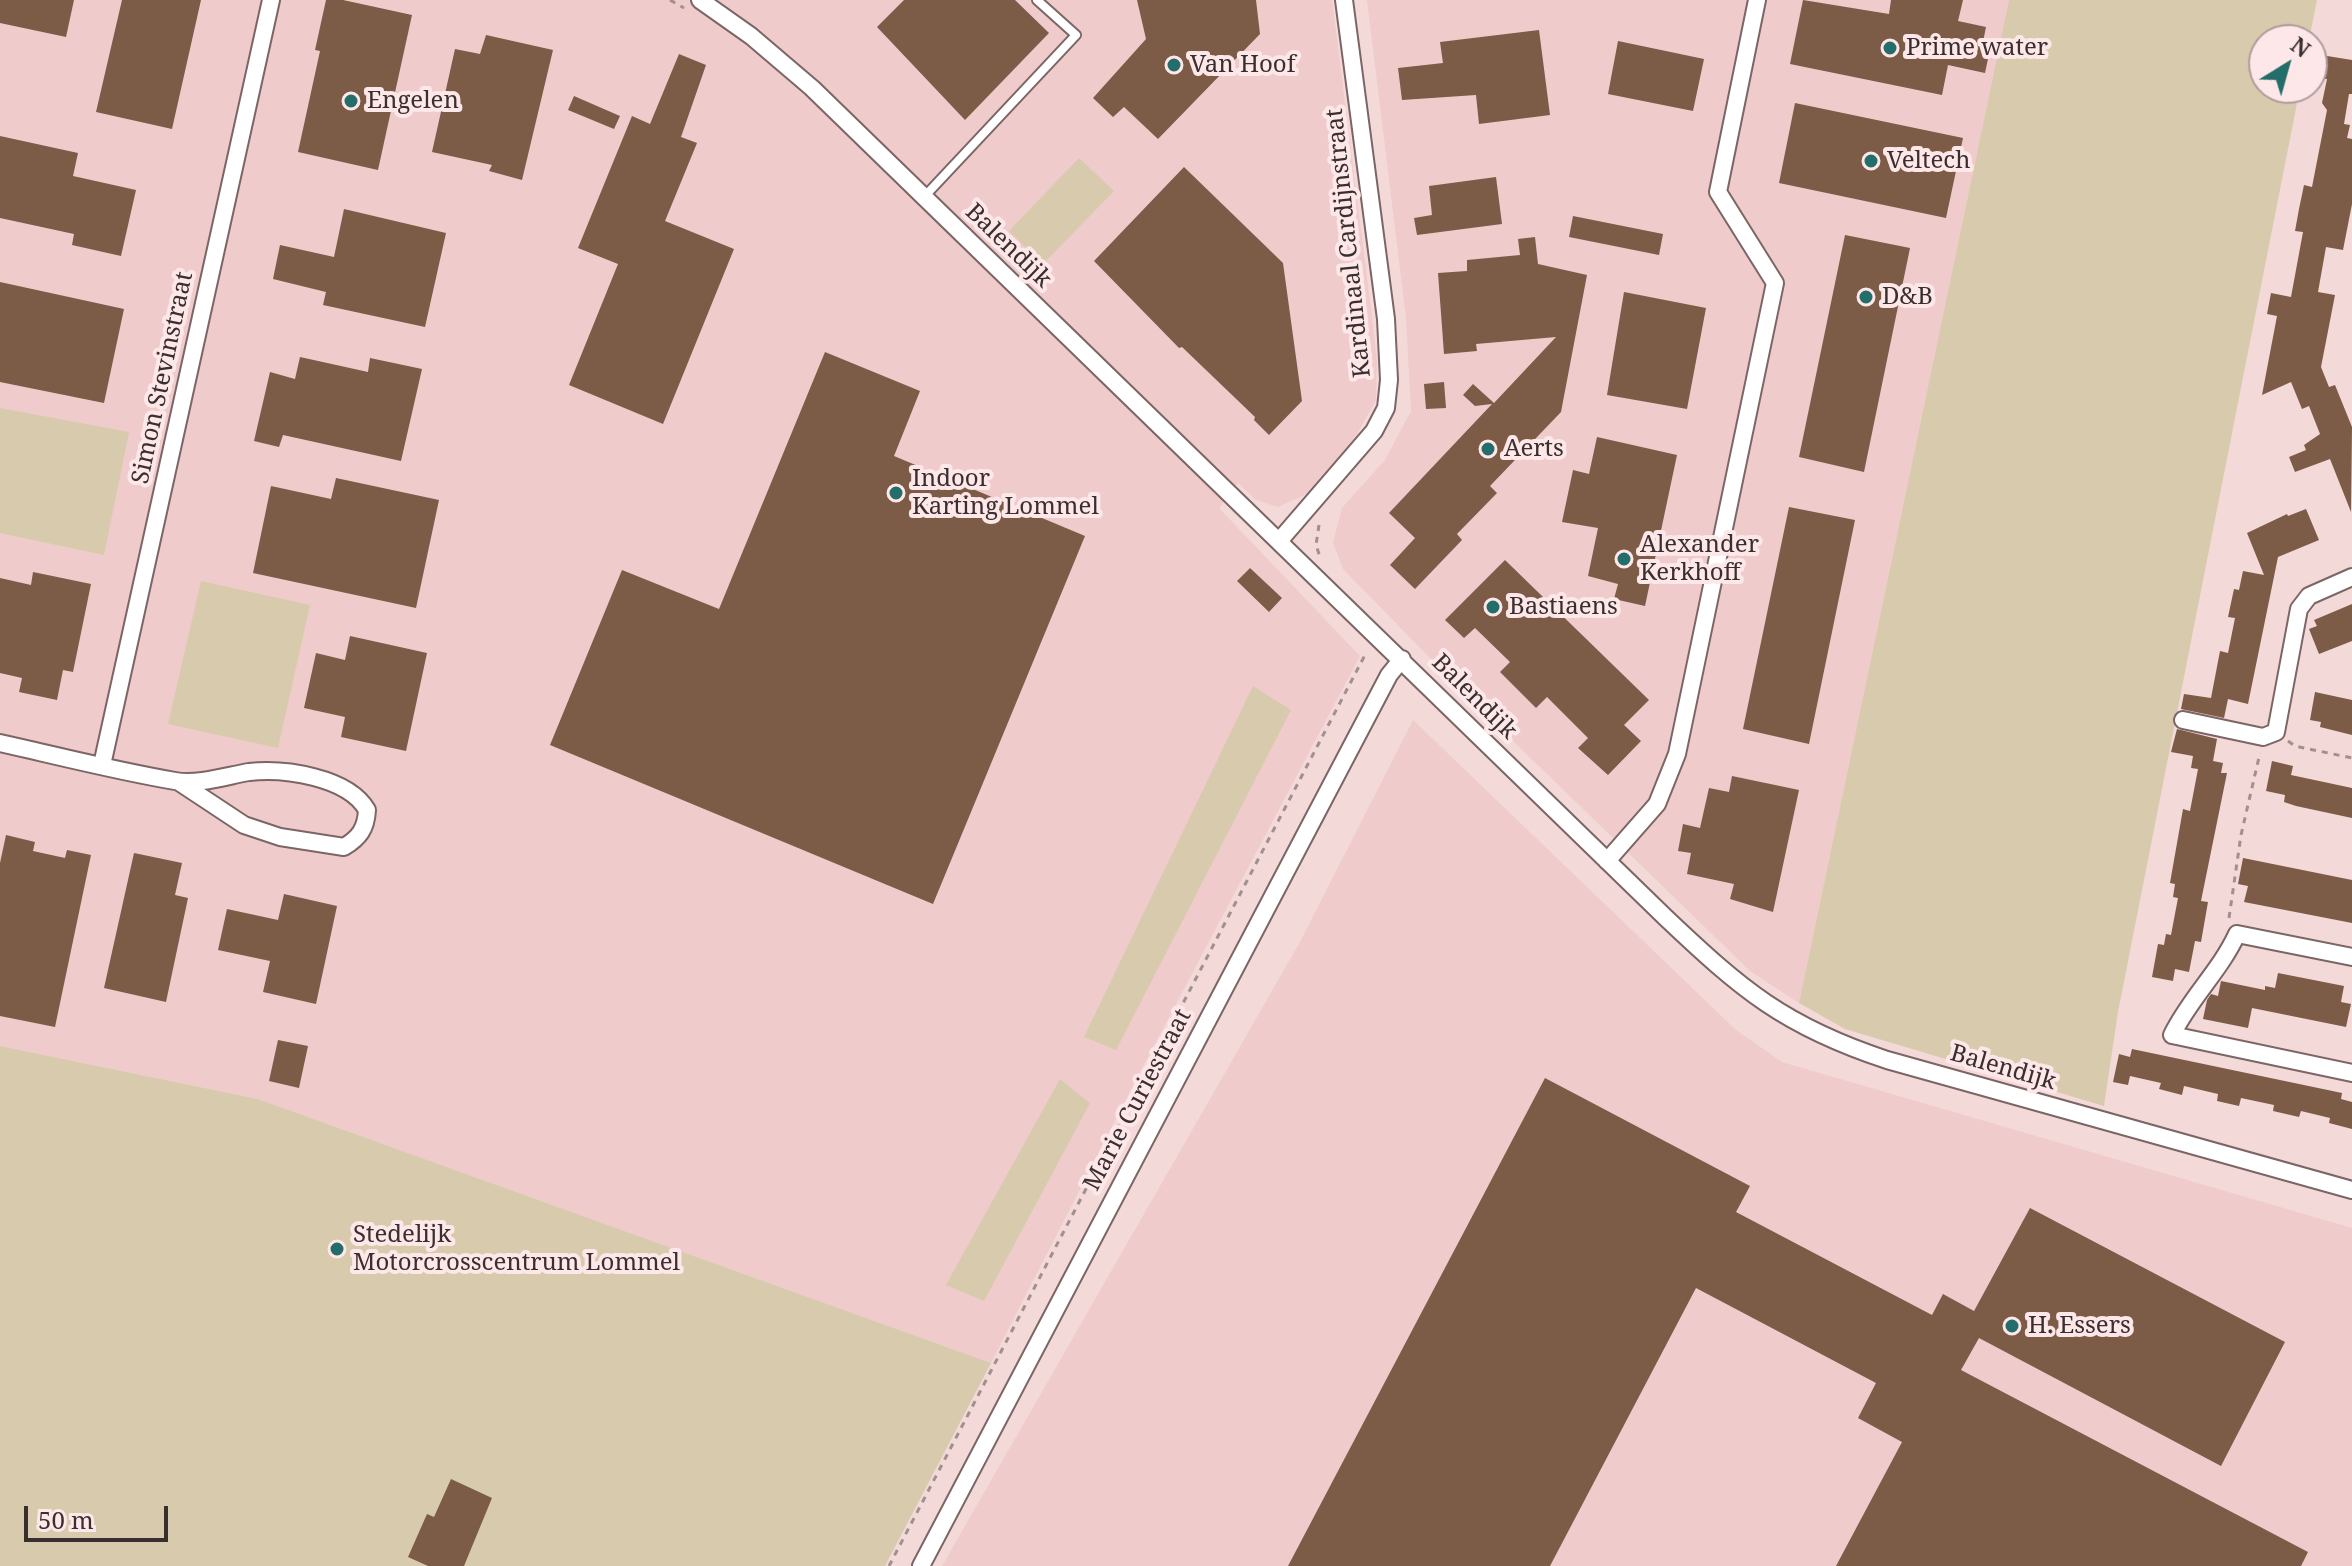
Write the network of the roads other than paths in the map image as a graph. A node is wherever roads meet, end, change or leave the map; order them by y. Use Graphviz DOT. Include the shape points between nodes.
graph roads {
  1 [pos="271,0"];
  2 [pos="700,0"];
  3 [pos="1037,0"];
  4 [pos="1344,0"];
  5 [pos="1757,0"];
  6 [pos="924,198"];
  7 [pos="1280,540"];
  8 [pos="2352,577"];
  9 [pos="1402,659"];
  10 [pos="2183,720"];
  11 [pos="0,743"];
  12 [pos="102,765"];
  13 [pos="179,782"];
  14 [pos="1607,861"];
  15 [pos="2352,957"];
  16 [pos="2352,1073"];
  17 [pos="2352,1190"];
  18 [pos="921,1566"];
  1 -- 12 [label="street, Simon Stevinstraat"];
  2 -- 6 [label="street, Balendijk" via="779,59"];
  3 -- 6 [label="lane" via="1076,35"];
  4 -- 7 [label="street, Kardinaal Cardijnstraat" via="1386,319 1386,408 1374,431"];
  5 -- 14 [label="street" via="1718,192 1775,283 1677,754 1657,804"];
  6 -- 7 [label="street, Balendijk"];
  7 -- 9 [label="street, Balendijk"];
  8 -- 10 [label="street" via="2309,596 2299,609 2270,734"];
  9 -- 14 [label="street, Balendijk"];
  9 -- 18 [label="street, Marie Curiestraat"];
  11 -- 12 [label="street"];
  12 -- 13 [label="street"];
  13 -- 13 [label="street" via="244,825 280,837 344,847 356,840 367,822 367,810 351,793 299,776 252,772"];
  14 -- 17 [label="street, Balendijk" via="1729,977 1818,1035 1887,1060"];
  15 -- 16 [label="street" via="2237,934 2224,963 2186,1007 2172,1035"];
}
